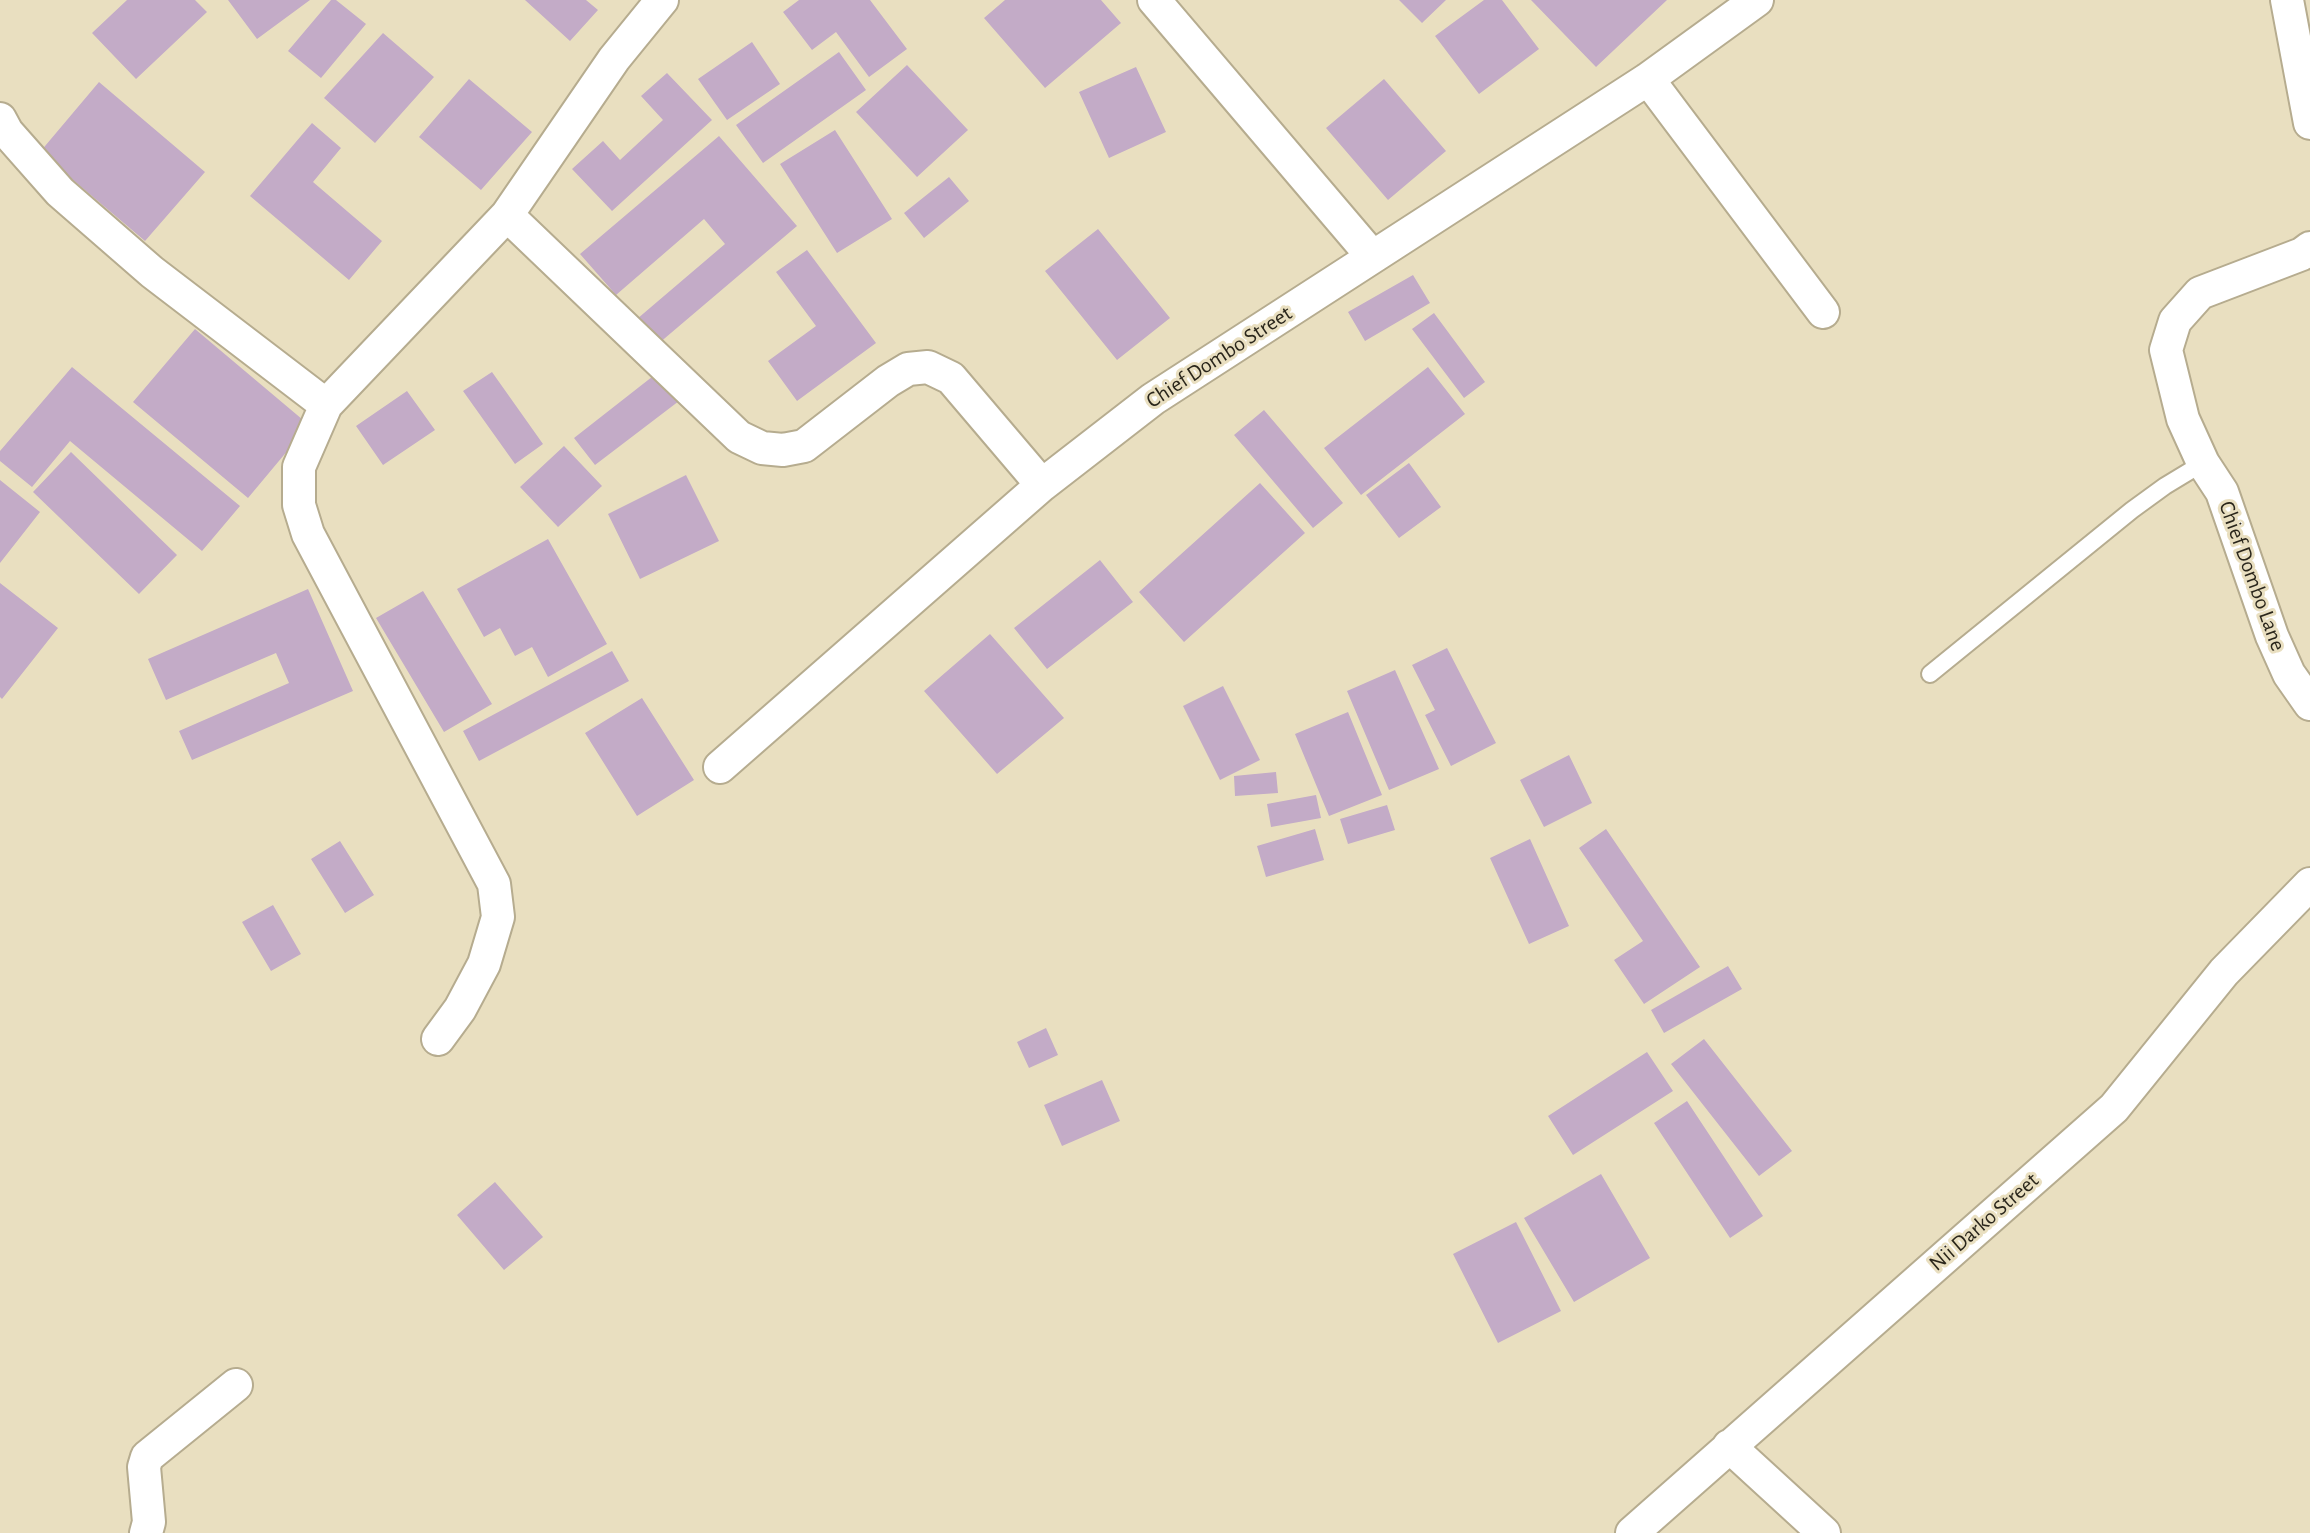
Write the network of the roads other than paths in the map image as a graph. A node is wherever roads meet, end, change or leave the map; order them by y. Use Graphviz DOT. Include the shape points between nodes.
graph roads {
  1 [pos="662,0"];
  2 [pos="1154,0"];
  3 [pos="1757,0"];
  4 [pos="2287,0"];
  5 [pos="1648,79"];
  6 [pos="0,119"];
  7 [pos="2310,123"];
  8 [pos="507,215"];
  9 [pos="2310,248"];
  10 [pos="1372,256"];
  11 [pos="1823,312"];
  12 [pos="326,405"];
  13 [pos="2203,463"];
  14 [pos="1042,485"];
  15 [pos="1930,674"];
  16 [pos="2310,704"];
  17 [pos="720,767"];
  18 [pos="2310,884"];
  19 [pos="438,1039"];
  20 [pos="236,1385"];
  21 [pos="1729,1446"];
  22 [pos="146,1533"];
  23 [pos="1632,1533"];
  24 [pos="1824,1533"];
  1 -- 8 [label="street" via="614,59"];
  2 -- 10 [label="street"];
  3 -- 5 [label="street, Chief Dombo Street"];
  4 -- 7 [label="street"];
  5 -- 10 [label="street, Chief Dombo Street"];
  5 -- 11 [label="street"];
  6 -- 12 [label="street" via="71,202 152,272"];
  8 -- 12 [label="street"];
  8 -- 14 [label="street" via="739,437 762,448 804,446 888,381 908,369 928,367 951,378"];
  9 -- 13 [label="street, Chief Dombo Lane" via="2200,293 2175,321 2166,350 2183,419"];
  10 -- 14 [label="street, Chief Dombo Street" via="1153,399"];
  12 -- 19 [label="street" via="299,467 299,505 308,534 494,884 498,917 484,964"];
  13 -- 15 [label="lane" via="2132,510"];
  13 -- 16 [label="street, Chief Dombo Lane" via="2222,492 2272,636"];
  14 -- 17 [label="street, Chief Dombo Street"];
  18 -- 21 [label="street, Nii Darko Street" via="2224,972 2114,1108"];
  20 -- 22 [label="street" via="147,1457"];
  21 -- 23 [label="street, Nii Darko Street"];
  21 -- 24 [label="street"];
}
